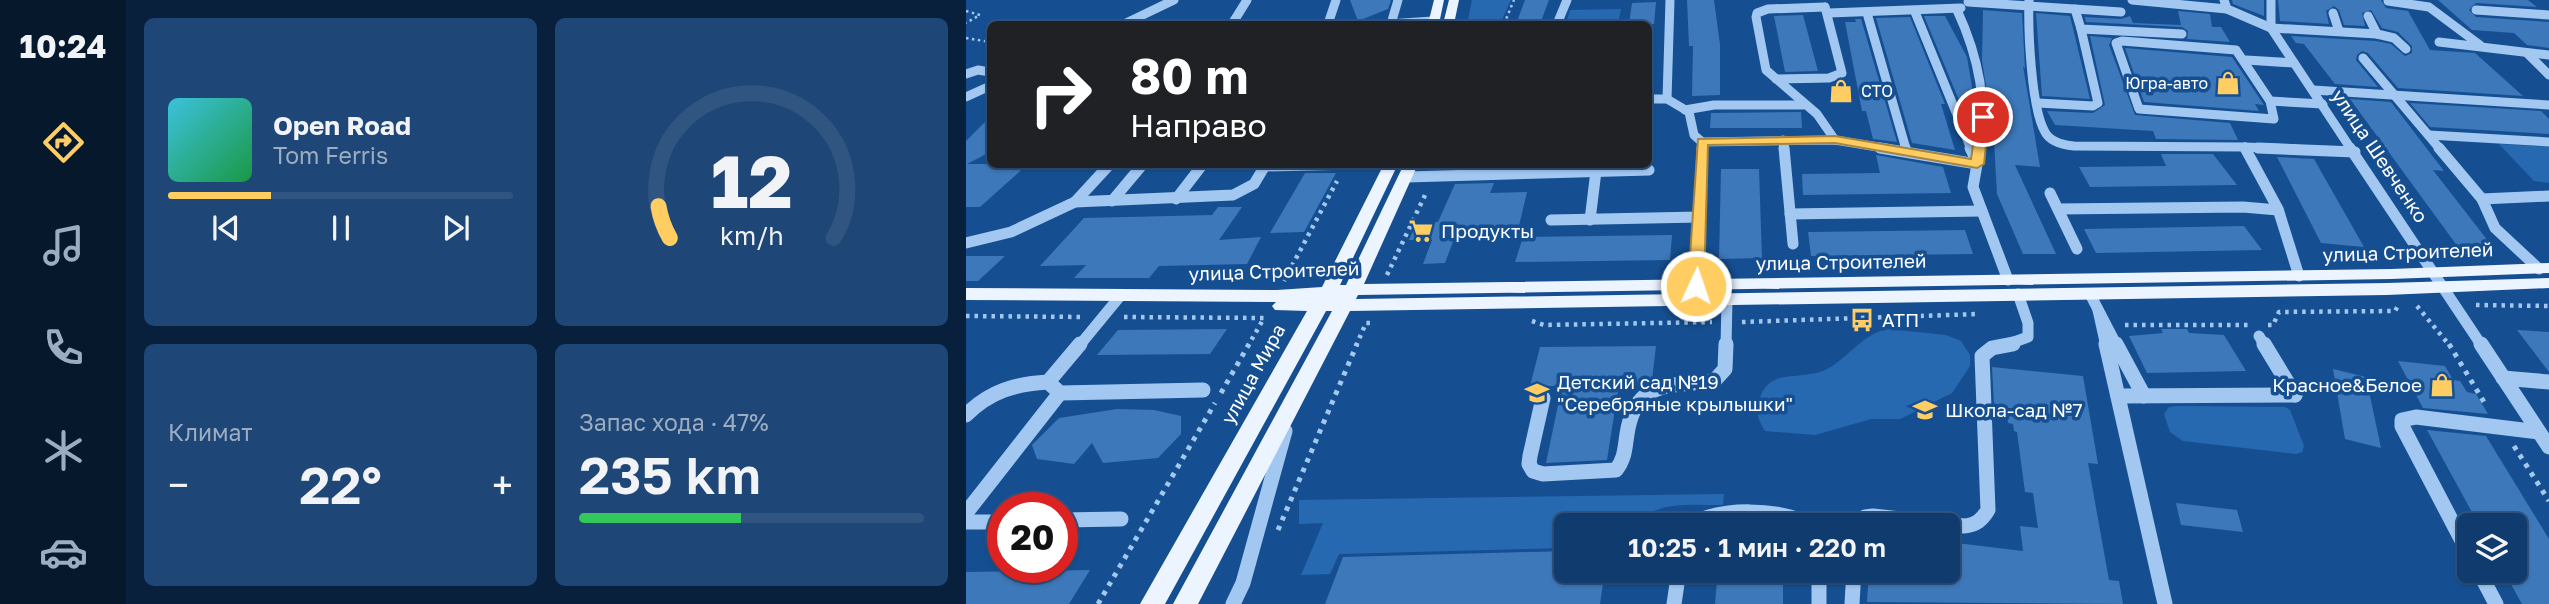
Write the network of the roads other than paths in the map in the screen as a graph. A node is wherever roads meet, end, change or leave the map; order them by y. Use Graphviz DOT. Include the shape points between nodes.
graph roads {
  1 [pos="1174,0"];
  2 [pos="1247,0"];
  3 [pos="1336,0"];
  4 [pos="1398,0"];
  5 [pos="1439,0"];
  6 [pos="1454,0"];
  7 [pos="1567,0"];
  8 [pos="1670,0"];
  9 [pos="1900,0"];
  10 [pos="2132,0"];
  11 [pos="2224,0"];
  12 [pos="2271,0"];
  13 [pos="1968,1"];
  14 [pos="2388,1"];
  15 [pos="2029,3"];
  16 [pos="1826,7"];
  17 [pos="2075,9"];
  18 [pos="2227,9"];
  19 [pos="1956,10"];
  20 [pos="2476,10"];
  21 [pos="1911,12"];
  22 [pos="2121,12"];
  23 [pos="1867,13"];
  24 [pos="2333,13"];
  25 [pos="2549,15"];
  26 [pos="2368,16"];
  27 [pos="1130,21"];
  28 [pos="1234,21"];
  29 [pos="1329,21"];
  30 [pos="1390,21"];
  31 [pos="1434,21"];
  32 [pos="1450,21"];
  33 [pos="1558,21"];
  34 [pos="2271,27"];
  35 [pos="2081,29"];
  36 [pos="2339,31"];
  37 [pos="2182,34"];
  38 [pos="2377,34"];
  39 [pos="2439,41"];
  40 [pos="2481,45"];
  41 [pos="2406,49"];
  42 [pos="2527,53"];
  43 [pos="2549,55"];
  44 [pos="2363,58"];
  45 [pos="2246,60"];
  46 [pos="2294,63"];
  47 [pos="987,72"];
  48 [pos="966,74"];
  49 [pos="2549,75"];
  50 [pos="1776,79"];
  51 [pos="987,87"];
  52 [pos="2312,90"];
  53 [pos="2396,96"];
  54 [pos="966,97"];
  55 [pos="1652,99"];
  56 [pos="1667,99"];
  57 [pos="2270,101"];
  58 [pos="2038,103"];
  59 [pos="2322,104"];
  60 [pos="1803,105"];
  61 [pos="2549,105"];
  62 [pos="1685,110"];
  63 [pos="1956,116"];
  64 [pos="1983,117"];
  65 [pos="2429,135"];
  66 [pos="1783,140"];
  67 [pos="1835,140"];
  68 [pos="1702,142"];
  69 [pos="2549,142"];
  70 [pos="2245,147"];
  71 [pos="1906,151"];
  72 [pos="2355,152"];
  73 [pos="1977,164"];
  74 [pos="1106,168"];
  75 [pos="1140,168"];
  76 [pos="1200,168"];
  77 [pos="1264,168"];
  78 [pos="1389,168"];
  79 [pos="1516,169"];
  80 [pos="1649,170"];
  81 [pos="1409,171"];
  82 [pos="1596,171"];
  83 [pos="2050,193"];
  84 [pos="2549,196"];
  85 [pos="1176,199"];
  86 [pos="2482,199"];
  87 [pos="1112,201"];
  88 [pos="1075,202"];
  89 [pos="2058,209"];
  90 [pos="2278,210"];
  91 [pos="1982,211"];
  92 [pos="1790,214"];
  93 [pos="1700,217"];
  94 [pos="1590,219"];
  95 [pos="1551,220"];
  96 [pos="966,243"];
  97 [pos="1793,244"];
  98 [pos="2077,249"];
  99 [pos="2546,273"];
  100 [pos="2299,276"];
  101 [pos="2439,280"];
  102 [pos="1696,286"];
  103 [pos="966,294"];
  104 [pos="2017,295"];
  105 [pos="1348,298"];
  106 [pos="1324,299"];
  107 [pos="1727,299"];
  108 [pos="1117,300"];
  109 [pos="2094,302"];
  110 [pos="966,305"];
  111 [pos="2259,336"];
  112 [pos="2503,378"];
  113 [pos="2549,383"];
  114 [pos="1301,385"];
  115 [pos="1054,387"];
  116 [pos="1203,390"];
  117 [pos="2118,396"];
  118 [pos="2144,396"];
  119 [pos="1543,398"];
  120 [pos="966,415"];
  121 [pos="2502,428"];
  122 [pos="2539,432"];
  123 [pos="2549,447"];
  124 [pos="966,513"];
  125 [pos="1121,519"];
  126 [pos="1078,520"];
  127 [pos="966,522"];
  128 [pos="987,522"];
  129 [pos="1960,526"];
  130 [pos="2457,531"];
  131 [pos="1243,583"];
  132 [pos="1677,583"];
  133 [pos="1819,583"];
  134 [pos="1853,583"];
  135 [pos="2485,583"];
  136 [pos="1152,604"];
  137 [pos="1185,604"];
  138 [pos="1233,604"];
  139 [pos="1674,604"];
  140 [pos="1819,604"];
  141 [pos="1852,604"];
  142 [pos="2165,604"];
  143 [pos="2496,604"];
  1 -- 27 [label="street"];
  2 -- 28 [label="street"];
  3 -- 29 [label="street"];
  4 -- 30 [label="street"];
  5 -- 31 [label="main road"];
  6 -- 32 [label="main road"];
  7 -- 33 [label="street"];
  8 -- 56 [label="street"];
  9 -- 21 [label="street"];
  10 -- 18 [label="street"];
  11 -- 18 [label="street"];
  12 -- 34 [label="street"];
  13 -- 15 [label="street"];
  13 -- 19 [label="street"];
  14 -- 40 [label="street" via="2430,7"];
  15 -- 17 [label="street"];
  15 -- 58 [label="street"];
  16 -- 23 [label="street"];
  16 -- 50 [label="street" via="1842,70 1835,77"];
  16 -- 50 [label="street" via="1757,13 1766,69"];
  17 -- 22 [label="street"];
  17 -- 35 [label="street"];
  18 -- 34 [label="street"];
  19 -- 21 [label="street"];
  19 -- 64 [label="street" via="1971,40"];
  20 -- 25 [label="street"];
  21 -- 23 [label="street"];
  21 -- 63 [label="street"];
  23 -- 71 [label="street"];
  24 -- 36 [label="street"];
  26 -- 38 [label="street"];
  34 -- 36 [label="street"];
  34 -- 46 [label="street, улица Шевченко"];
  35 -- 37 [label="street"];
  35 -- 58 [label="street" via="2098,103"];
  36 -- 38 [label="street"];
  38 -- 41 [label="street" via="2394,38"];
  39 -- 40 [label="street"];
  40 -- 42 [label="street"];
  42 -- 43 [label="street"];
  42 -- 49 [label="street"];
  44 -- 53 [label="street"];
  45 -- 46 [label="street"];
  45 -- 57 [label="street"];
  45 -- 57 [label="street" via="2236,50 2225,48 2116,43 2137,106 2143,111 2272,120"];
  46 -- 52 [label="street, улица Шевченко"];
  47 -- 48 [label="street"];
  50 -- 60 [label="street"];
  51 -- 54 [label="street"];
  52 -- 53 [label="street"];
  52 -- 59 [label="street, улица Шевченко"];
  53 -- 61 [label="street"];
  53 -- 65 [label="street"];
  55 -- 56 [label="street"];
  56 -- 62 [label="street"];
  57 -- 59 [label="street"];
  58 -- 70 [label="street" via="2044,131 2063,144"];
  59 -- 72 [label="street, улица Шевченко"];
  60 -- 62 [label="street" via="1714,105"];
  60 -- 67 [label="street" via="1824,122"];
  62 -- 68 [label="street"];
  63 -- 64 [label="street"];
  63 -- 73 [label="street"];
  64 -- 73 [label="street"];
  65 -- 69 [label="street"];
  65 -- 86 [label="street"];
  66 -- 67 [label="street"];
  66 -- 68 [label="street"];
  66 -- 92 [label="street"];
  67 -- 71 [label="street"];
  68 -- 93 [label="street"];
  70 -- 72 [label="street"];
  70 -- 90 [label="street"];
  71 -- 73 [label="street"];
  72 -- 101 [label="street, улица Шевченко"];
  73 -- 91 [label="street" via="1973,187"];
  74 -- 88 [label="street"];
  75 -- 87 [label="street"];
  76 -- 85 [label="street"];
  77 -- 85 [label="street" via="1254,184 1234,195"];
  78 -- 106 [label="main road, улица Мира"];
  79 -- 81 [label="street" via="1437,176"];
  79 -- 82 [label="street"];
  80 -- 82 [label="street"];
  81 -- 105 [label="main road"];
  82 -- 94 [label="street"];
  83 -- 89 [label="street"];
  84 -- 86 [label="street"];
  85 -- 87 [label="street"];
  86 -- 99 [label="street" via="2492,222 2515,249"];
  87 -- 88 [label="street"];
  88 -- 96 [label="street" via="1011,232"];
  89 -- 90 [label="street"];
  89 -- 98 [label="street"];
  90 -- 100 [label="street"];
  91 -- 92 [label="street"];
  91 -- 104 [label="street"];
  92 -- 97 [label="street"];
  93 -- 94 [label="street"];
  93 -- 102 [label="street"];
  94 -- 95 [label="street"];
  99 -- 101 [label="main road, улица Строителей"];
  100 -- 101 [label="main road, улица Строителей"];
  100 -- 104 [label="main road, улица Строителей"];
  101 -- 109 [label="main road, улица Строителей"];
  101 -- 112 [label="street, улица Шевченко"];
  102 -- 104 [label="main road, улица Строителей"];
  102 -- 105 [label="main road, улица Строителей"];
  103 -- 108 [label="main road, улица Строителей"];
  104 -- 107 [label="main road, улица Строителей"];
  104 -- 109 [label="main road, улица Строителей"];
  104 -- 129 [label="street" via="2030,330 2028,337 1991,348 1982,356 1988,510 1975,525"];
  105 -- 106 [label="main road, улица Строителей"];
  105 -- 107 [label="main road, улица Строителей"];
  105 -- 114 [label="main road"];
  106 -- 108 [label="main road, улица Строителей"];
  106 -- 136 [label="main road, улица Мира"];
  107 -- 119 [label="street" via="1725,369 1720,377 1663,384 1641,396 1628,420 1625,458 1616,470 1533,471 1530,456"];
  108 -- 110 [label="main road, улица Строителей"];
  108 -- 115 [label="street"];
  109 -- 117 [label="street"];
  109 -- 118 [label="street"];
  111 -- 118 [label="street" via="2295,396"];
  112 -- 113 [label="street"];
  112 -- 122 [label="street, улица Шевченко"];
  114 -- 131 [label="street" via="1275,459"];
  114 -- 137 [label="main road"];
  115 -- 116 [label="street"];
  115 -- 120 [label="street" via="1015,383 998,389"];
  115 -- 124 [label="street"];
  117 -- 118 [label="street"];
  117 -- 142 [label="street"];
  121 -- 122 [label="street"];
  121 -- 130 [label="street" via="2416,417 2402,420"];
  122 -- 123 [label="street, улица Шевченко"];
  125 -- 126 [label="street"];
  127 -- 128 [label="street"];
  131 -- 138 [label="street"];
  132 -- 139 [label="street"];
  133 -- 140 [label="street"];
  134 -- 141 [label="street"];
  135 -- 143 [label="street"];
}
